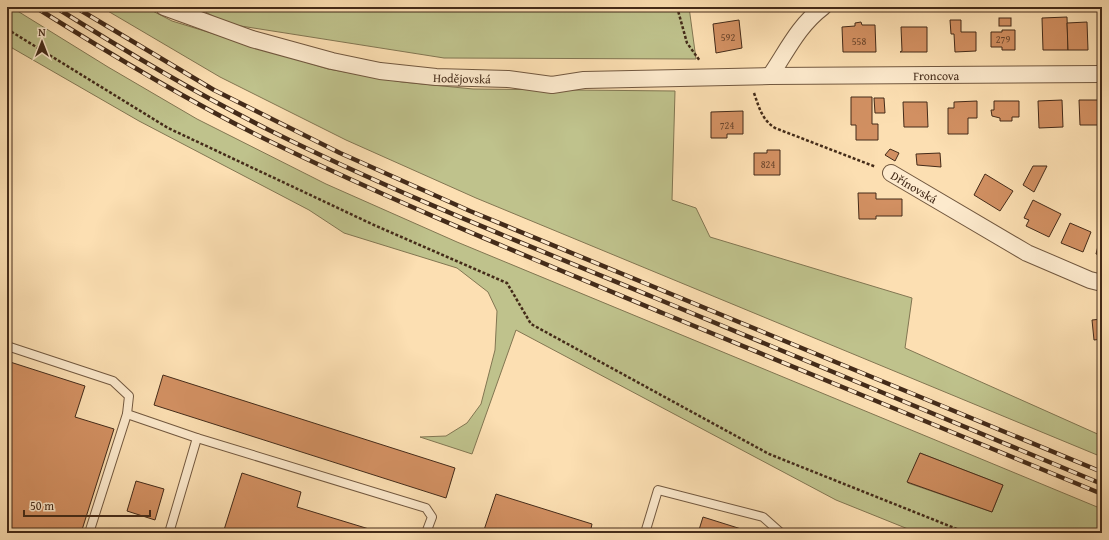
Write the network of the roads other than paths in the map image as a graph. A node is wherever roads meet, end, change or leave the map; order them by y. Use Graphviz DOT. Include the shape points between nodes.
graph roads {
  1 [pos="164,7"];
  2 [pos="823,7"];
  3 [pos="1102,74"];
  4 [pos="770,76"];
  5 [pos="891,172"];
  6 [pos="1102,283"];
  7 [pos="7,346"];
  8 [pos="127,414"];
  9 [pos="197,438"];
  10 [pos="89,533"];
  11 [pos="169,533"];
  12 [pos="426,533"];
  13 [pos="645,533"];
  14 [pos="780,533"];
  1 -- 4 [label="street, Hodějovská" via="252,39 380,71 436,77 508,79 552,85 584,80"];
  2 -- 4 [label="street" via="795,34"];
  3 -- 4 [label="street, Froncova"];
  5 -- 6 [label="street, Dřínovská" via="1027,253"];
  7 -- 8 [label="lane" via="113,381 129,396"];
  8 -- 9 [label="lane"];
  8 -- 10 [label="lane"];
  9 -- 11 [label="lane"];
  9 -- 12 [label="lane" via="426,508 432,517"];
  13 -- 14 [label="lane" via="658,490 763,517"];
}
